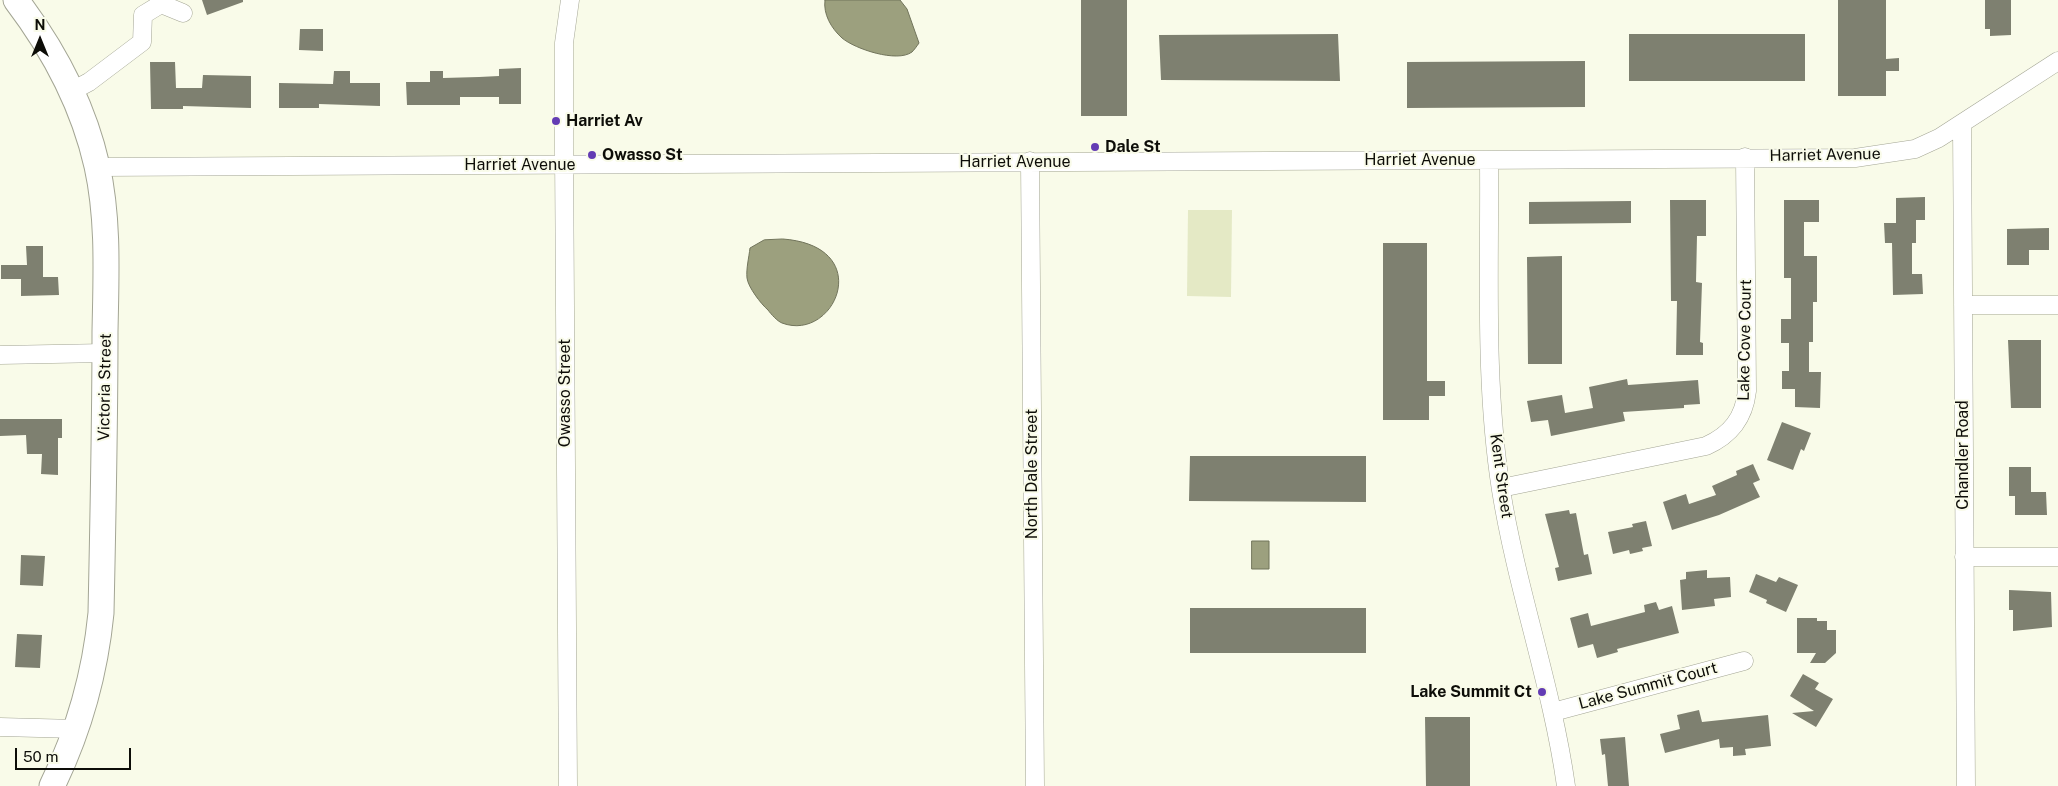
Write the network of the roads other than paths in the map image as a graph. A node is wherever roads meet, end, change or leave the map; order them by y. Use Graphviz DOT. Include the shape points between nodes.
graph roads {
  1 [pos="16,0"];
  2 [pos="570,0"];
  3 [pos="183,14"];
  4 [pos="2058,62"];
  5 [pos="72,91"];
  6 [pos="1962,124"];
  7 [pos="1745,157"];
  8 [pos="1489,160"];
  9 [pos="1030,161"];
  10 [pos="564,164"];
  11 [pos="97,167"];
  12 [pos="1963,305"];
  13 [pos="2058,305"];
  14 [pos="105,353"];
  15 [pos="0,355"];
  16 [pos="1501,488"];
  17 [pos="1964,557"];
  18 [pos="2058,557"];
  19 [pos="1744,661"];
  20 [pos="1552,712"];
  21 [pos="0,727"];
  22 [pos="76,729"];
  23 [pos="52,786"];
  24 [pos="568,786"];
  25 [pos="1034,786"];
  26 [pos="1566,786"];
  27 [pos="1966,786"];
  1 -- 5 [label="street, Victoria Street" via="45,40"];
  2 -- 10 [label="street, Owasso Street" via="564,44"];
  3 -- 5 [label="street" via="160,4 143,15 142,42"];
  4 -- 6 [label="street, Harriet Avenue"];
  5 -- 11 [label="street, Victoria Street"];
  6 -- 7 [label="street, Harriet Avenue" via="1915,149 1888,154 1855,158"];
  6 -- 12 [label="street, Chandler Road"];
  7 -- 8 [label="street, Harriet Avenue"];
  7 -- 16 [label="street, Lake Cove Court" via="1747,391 1745,405 1730,432 1706,446"];
  8 -- 9 [label="street, Harriet Avenue"];
  8 -- 16 [label="street, Kent Street" via="1490,361"];
  9 -- 10 [label="street, Harriet Avenue"];
  9 -- 25 [label="street, North Dale Street"];
  10 -- 11 [label="street, Harriet Avenue"];
  10 -- 24 [label="street, Owasso Street"];
  11 -- 14 [label="street, Victoria Street" via="104,228"];
  12 -- 13 [label="street"];
  12 -- 17 [label="street, Chandler Road"];
  14 -- 15 [label="street"];
  14 -- 22 [label="street, Victoria Street" via="101,613 97,650"];
  16 -- 20 [label="street, Kent Street" via="1514,563"];
  17 -- 18 [label="street"];
  17 -- 27 [label="street, Chandler Road"];
  19 -- 20 [label="street, Lake Summit Court"];
  20 -- 26 [label="street, Kent Street"];
  21 -- 22 [label="street"];
  22 -- 23 [label="street, Victoria Street"];
}
